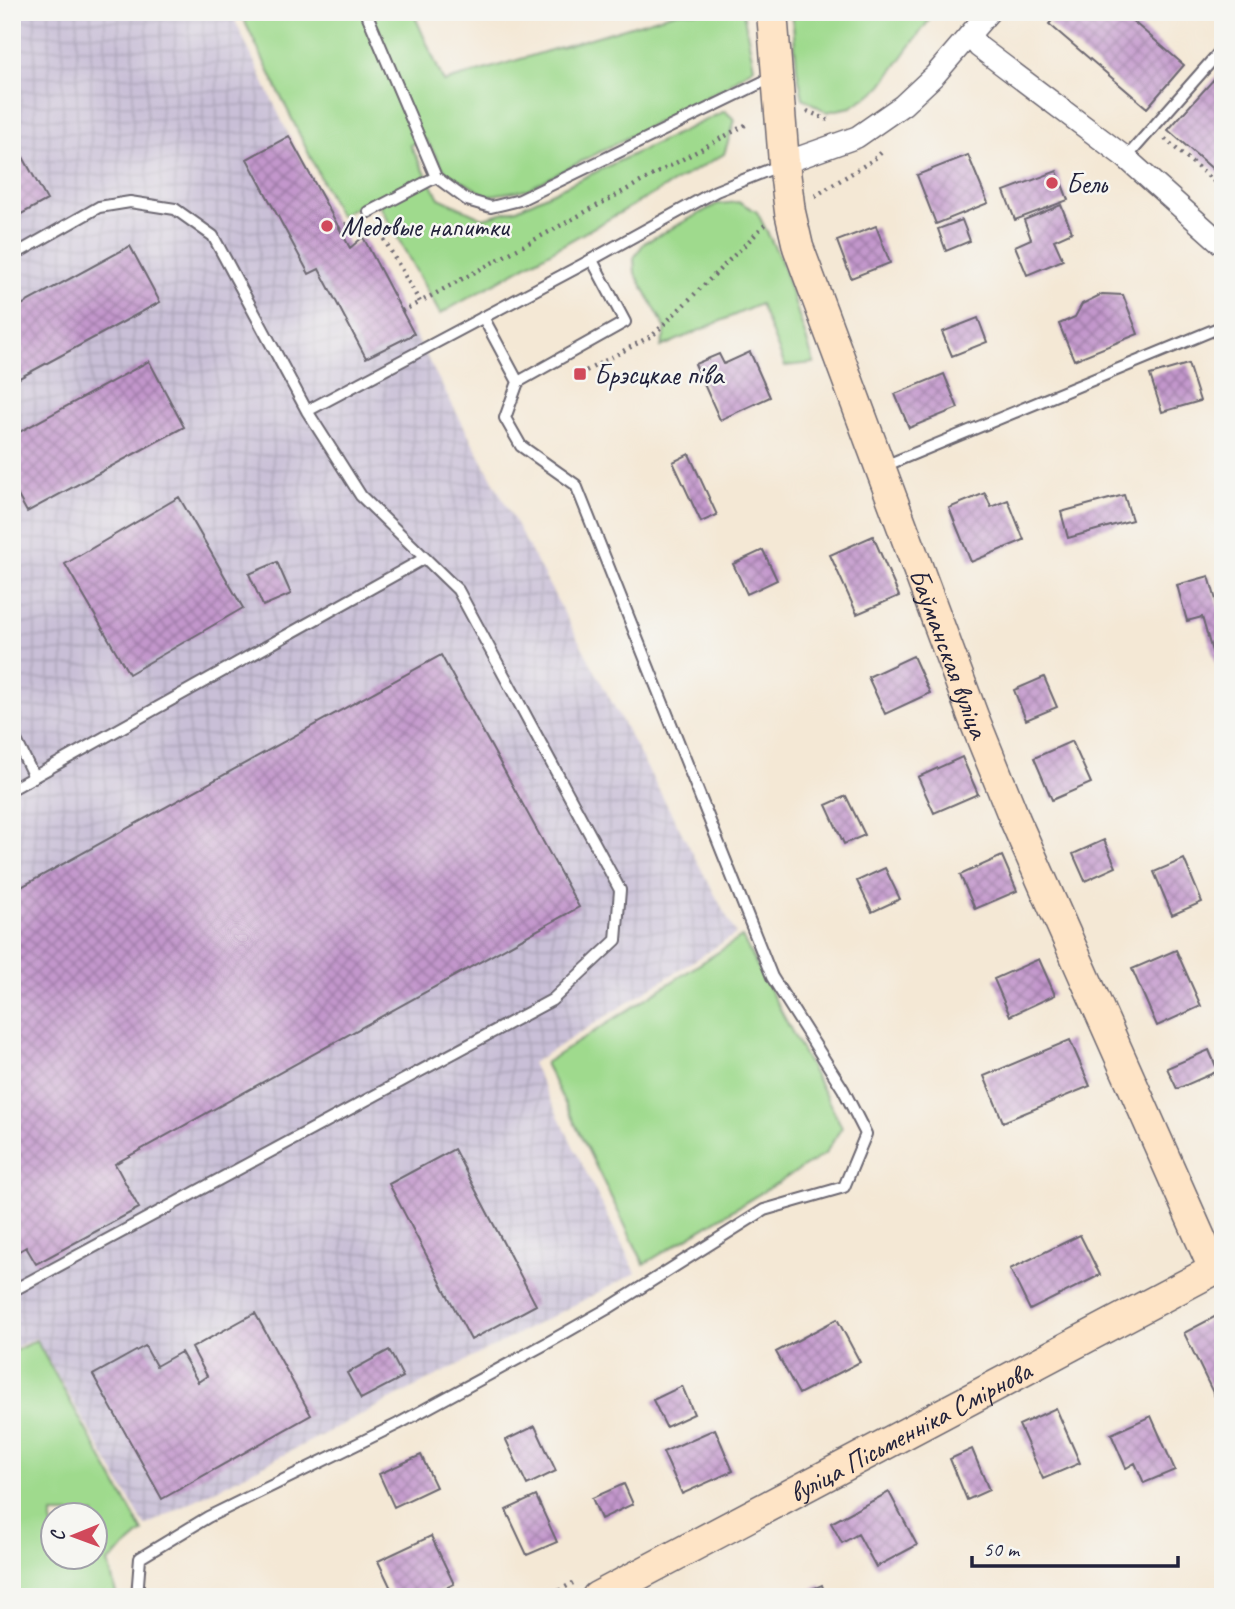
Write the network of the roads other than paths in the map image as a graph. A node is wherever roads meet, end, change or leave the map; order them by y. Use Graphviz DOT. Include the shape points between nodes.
graph roads {
  1 [pos="366,12"];
  2 [pos="772,12"];
  3 [pos="989,12"];
  4 [pos="969,35"];
  5 [pos="1223,48"];
  6 [pos="775,76"];
  7 [pos="1126,158"];
  8 [pos="784,163"];
  9 [pos="436,177"];
  10 [pos="369,212"];
  11 [pos="1223,245"];
  12 [pos="12,256"];
  13 [pos="592,260"];
  14 [pos="483,317"];
  15 [pos="1223,326"];
  16 [pos="519,382"];
  17 [pos="307,411"];
  18 [pos="880,468"];
  19 [pos="425,558"];
  20 [pos="12,732"];
  21 [pos="34,777"];
  22 [pos="12,789"];
  23 [pos="1218,1267"];
  24 [pos="12,1291"];
  25 [pos="137,1597"];
  26 [pos="597,1597"];
  1 -- 9 [label="lane"];
  2 -- 6 [label="street, Баўманская вуліца"];
  3 -- 4 [label="street"];
  4 -- 7 [label="street"];
  4 -- 8 [label="street" via="903,105 857,137"];
  5 -- 7 [label="lane"];
  6 -- 8 [label="street, Баўманская вуліца"];
  6 -- 9 [label="lane" via="520,200 491,208 467,200"];
  7 -- 11 [label="street"];
  8 -- 13 [label="lane" via="716,191"];
  8 -- 18 [label="street, Баўманская вуліца" via="798,247"];
  9 -- 10 [label="lane"];
  12 -- 17 [label="lane" via="99,208 130,202 176,209 213,236"];
  13 -- 14 [label="lane"];
  13 -- 16 [label="lane" via="625,322"];
  14 -- 16 [label="lane"];
  14 -- 17 [label="lane"];
  15 -- 18 [label="lane"];
  16 -- 25 [label="lane" via="505,418 521,446 576,485 772,977 866,1134 844,1187 764,1210 549,1342 398,1424 208,1517 140,1558"];
  17 -- 19 [label="lane" via="361,496"];
  18 -- 23 [label="street, Баўманская вуліца" via="1015,820"];
  19 -- 21 [label="lane"];
  19 -- 24 [label="lane" via="458,590 620,890 616,940 552,1000"];
  20 -- 21 [label="lane"];
  21 -- 22 [label="lane"];
  23 -- 26 [label="street, вуліца Пісьменніка Смірнова"];
}
